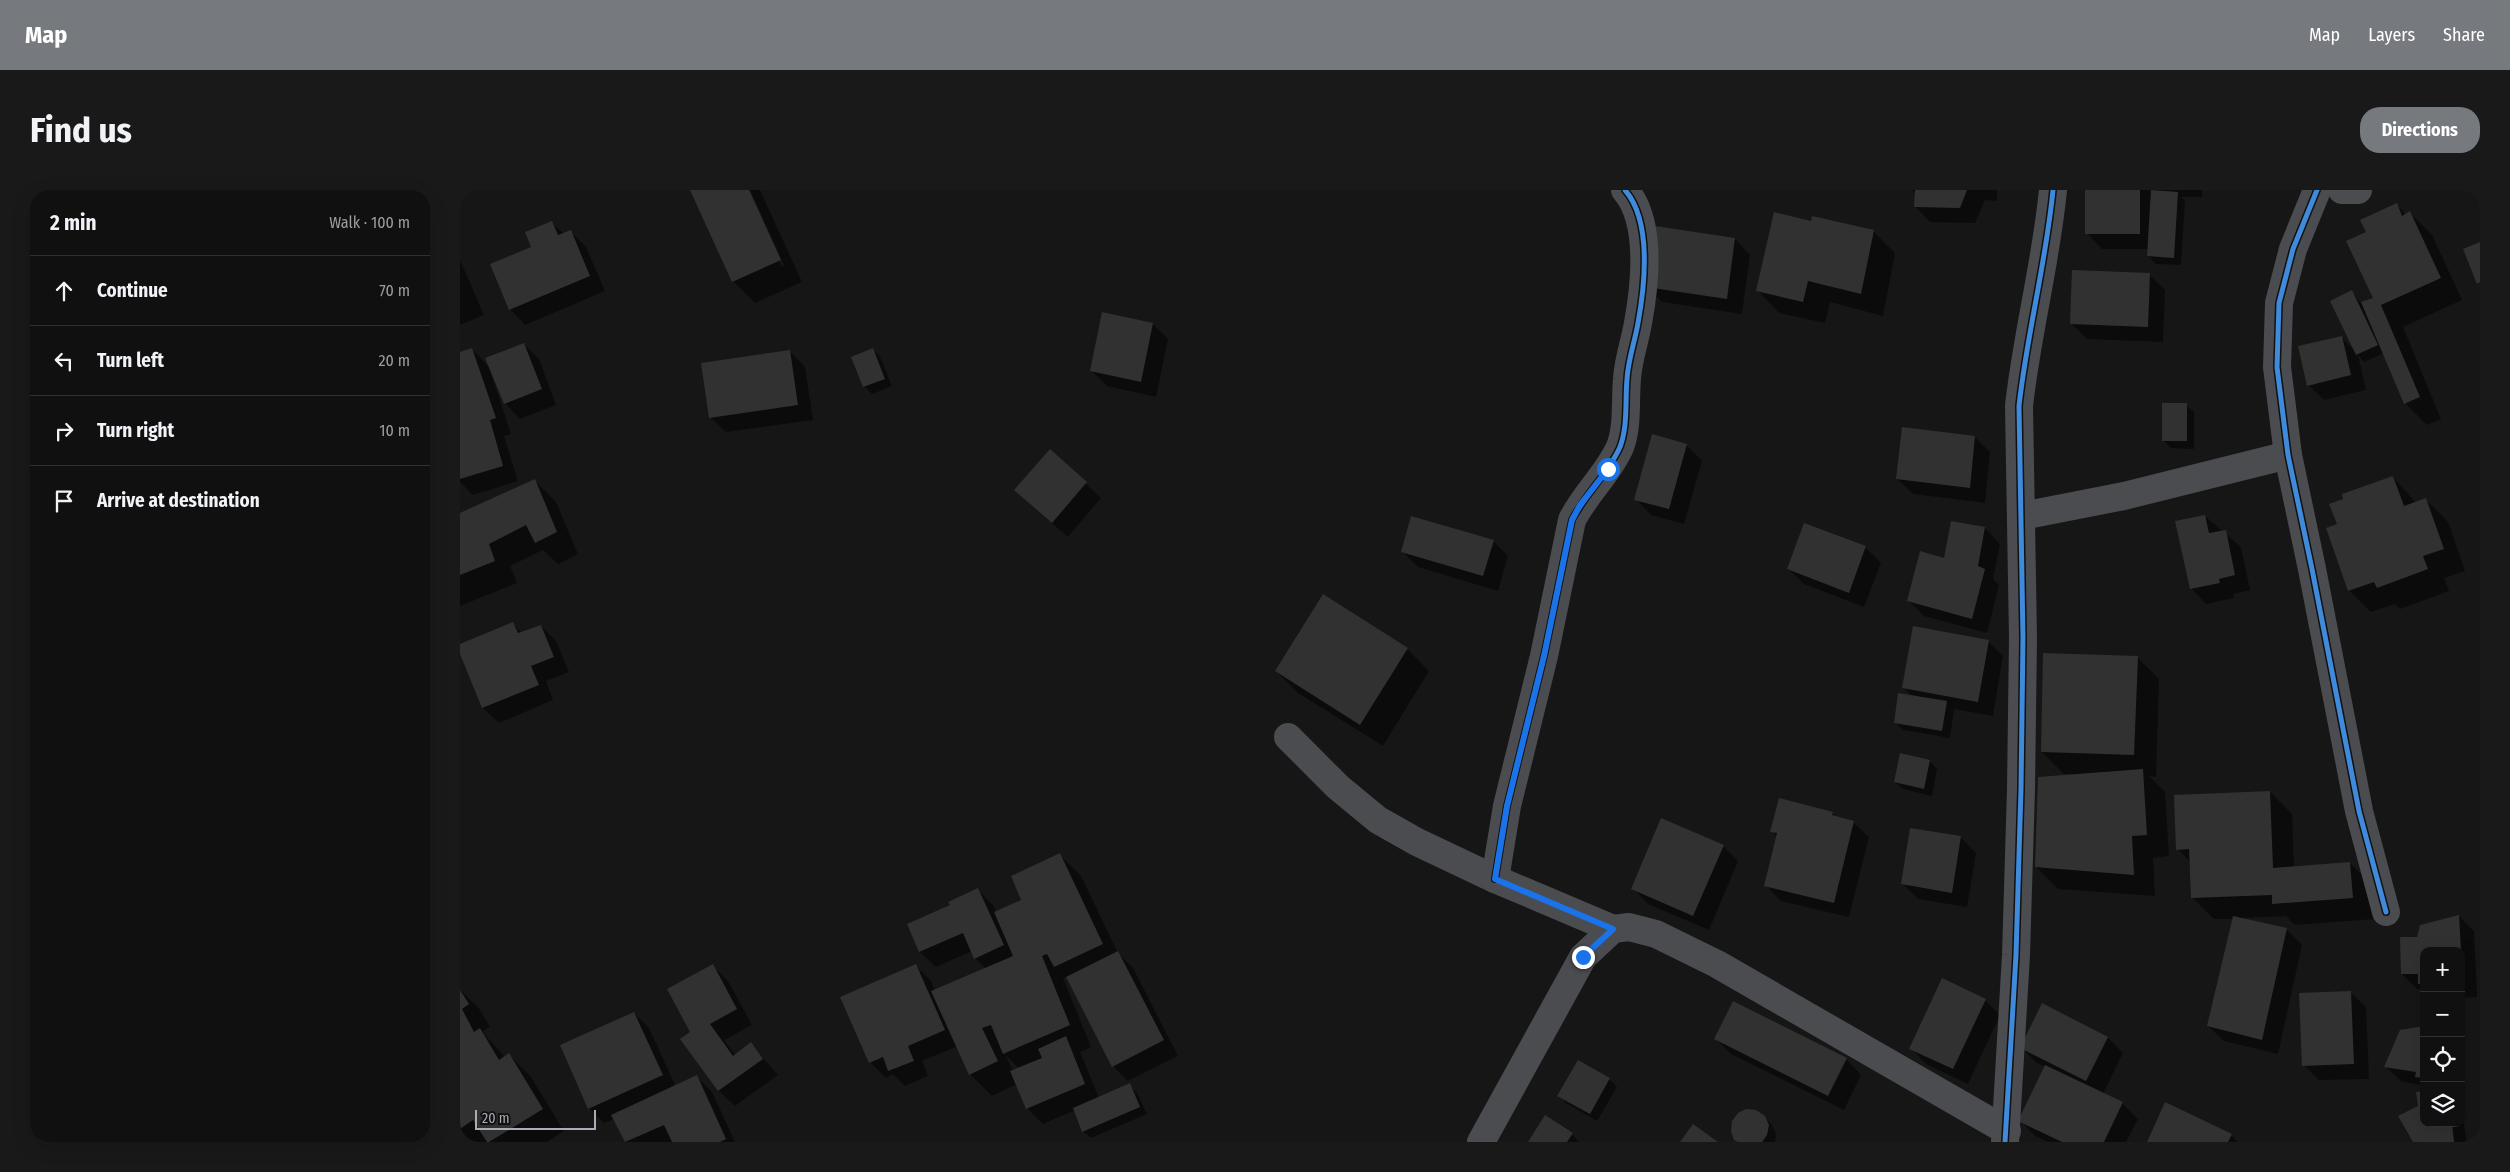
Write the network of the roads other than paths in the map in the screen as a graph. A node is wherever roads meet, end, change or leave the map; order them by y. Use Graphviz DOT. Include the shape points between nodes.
graph roads {
  1 [pos="1625,190"];
  2 [pos="2053,190"];
  3 [pos="2316,190"];
  4 [pos="2342,190"];
  5 [pos="2358,190"];
  6 [pos="2288,455"];
  7 [pos="2022,516"];
  8 [pos="1288,737"];
  9 [pos="1495,879"];
  10 [pos="2386,912"];
  11 [pos="1613,929"];
  12 [pos="2006,1136"];
  13 [pos="1481,1142"];
  1 -- 9 [label="street" via="1632,198 1642,225 1643,259 1638,322 1627,378 1620,445 1608,469 1572,520 1544,656 1507,806"];
  2 -- 7 [label="street" via="2019,406"];
  3 -- 6 [label="street" via="2293,250 2278,303 2277,367"];
  4 -- 5 [label="street"];
  6 -- 7 [label="street" via="2124,496"];
  6 -- 10 [label="street" via="2359,811"];
  7 -- 12 [label="street" via="2021,789"];
  8 -- 9 [label="street" via="1378,820"];
  9 -- 11 [label="street"];
  11 -- 12 [label="street" via="1629,927 1656,934 1717,964"];
  11 -- 13 [label="street" via="1583,957"];
}
